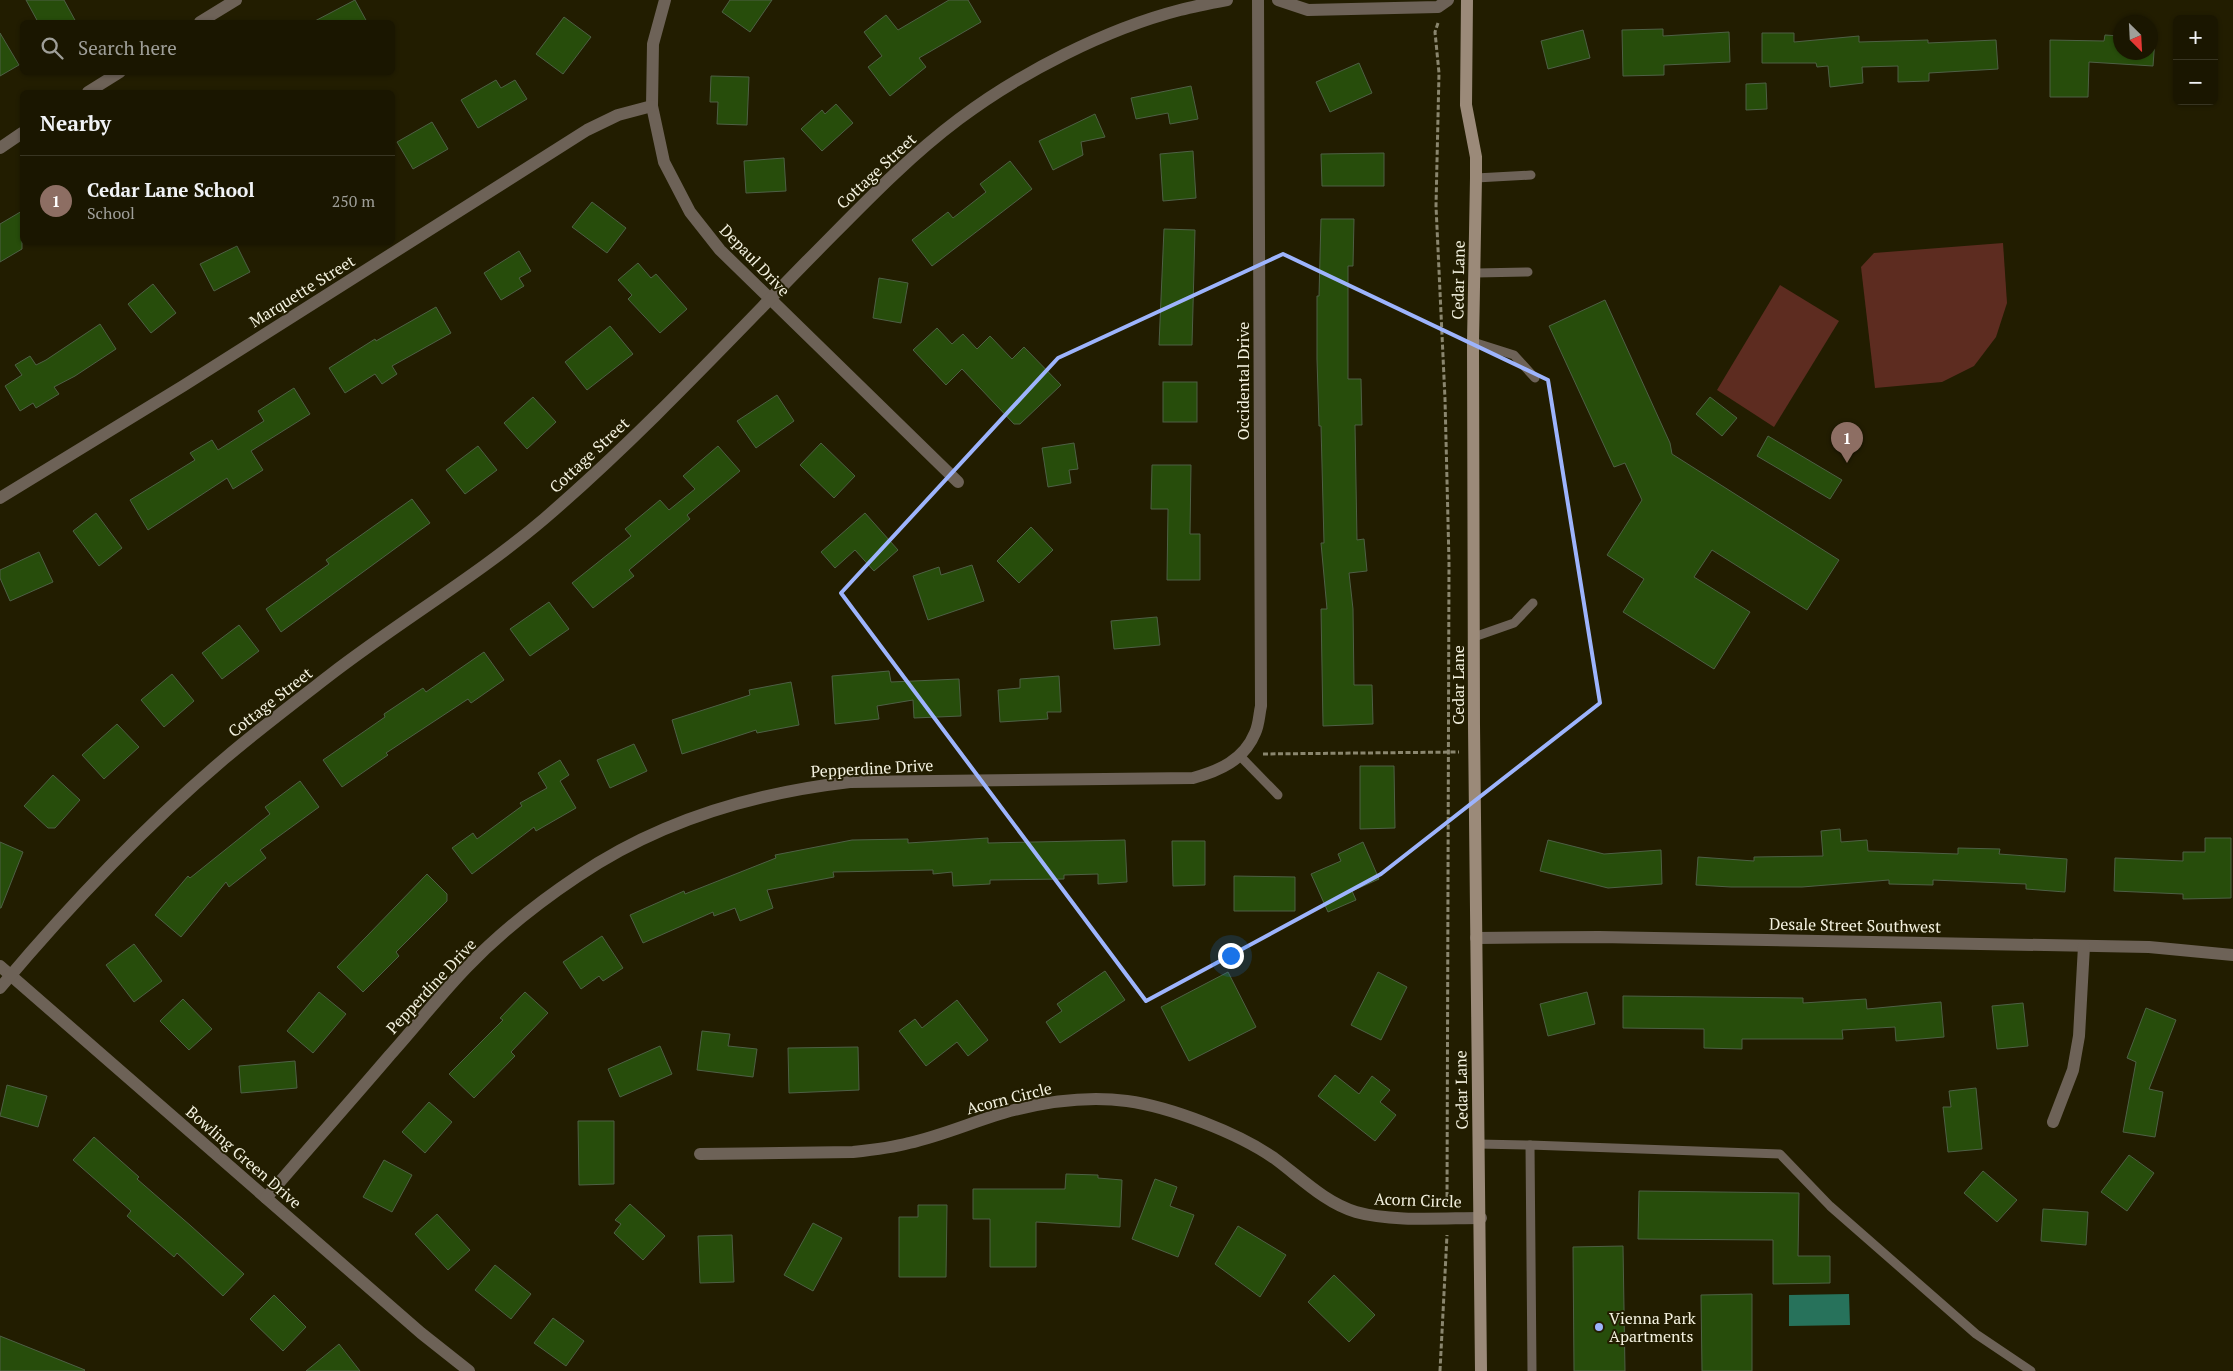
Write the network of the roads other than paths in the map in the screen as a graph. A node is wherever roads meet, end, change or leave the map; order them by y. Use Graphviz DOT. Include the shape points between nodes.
graph roads {
  1 [pos="236,0"];
  2 [pos="665,0"];
  3 [pos="1227,0"];
  4 [pos="1258,0"];
  5 [pos="1278,0"];
  6 [pos="1467,0"];
  7 [pos="1443,4"];
  8 [pos="203,20"];
  9 [pos="115,75"];
  10 [pos="91,90"];
  11 [pos="652,106"];
  12 [pos="20,134"];
  13 [pos="0,148"];
  14 [pos="1531,175"];
  15 [pos="1476,178"];
  16 [pos="1528,272"];
  17 [pos="1476,273"];
  18 [pos="770,299"];
  19 [pos="1473,342"];
  20 [pos="1535,378"];
  21 [pos="958,482"];
  22 [pos="0,498"];
  23 [pos="1532,604"];
  24 [pos="1474,637"];
  25 [pos="1240,756"];
  26 [pos="1278,796"];
  27 [pos="1476,938"];
  28 [pos="2084,946"];
  29 [pos="2233,955"];
  30 [pos="0,966"];
  31 [pos="11,975"];
  32 [pos="0,988"];
  33 [pos="2053,1122"];
  34 [pos="1478,1144"];
  35 [pos="1530,1145"];
  36 [pos="700,1154"];
  37 [pos="266,1198"];
  38 [pos="1481,1218"];
  39 [pos="469,1371"];
  40 [pos="1481,1371"];
  41 [pos="1532,1371"];
  42 [pos="2032,1371"];
  1 -- 8 [label="street"];
  2 -- 11 [label="street, Depaul Drive" via="653,44"];
  3 -- 18 [label="street, Cottage Street" via="1179,10 1112,33 1001,90 959,118 897,170"];
  4 -- 25 [label="street, Occidental Drive" via="1261,706 1256,733"];
  5 -- 7 [label="street" via="1308,10"];
  6 -- 15 [label="main road, Cedar Lane" via="1466,105 1476,157"];
  9 -- 10 [label="street"];
  11 -- 18 [label="street, Depaul Drive" via="664,162 690,212 720,250"];
  11 -- 22 [label="street, Marquette Street" via="618,115 588,130"];
  12 -- 13 [label="street"];
  14 -- 15 [label="lane"];
  15 -- 17 [label="main road, Cedar Lane"];
  16 -- 17 [label="lane"];
  17 -- 19 [label="main road, Cedar Lane"];
  18 -- 21 [label="street, Depaul Drive"];
  18 -- 31 [label="street, Cottage Street" via="614,457 540,522 444,595 333,672 224,760 83,895"];
  19 -- 20 [label="lane" via="1514,355"];
  19 -- 24 [label="main road, Cedar Lane"];
  23 -- 24 [label="lane" via="1514,623"];
  24 -- 27 [label="main road, Cedar Lane"];
  25 -- 26 [label="lane"];
  25 -- 37 [label="street, Pepperdine Drive" via="1218,771 1193,778 850,782 802,788 764,795 699,815 638,842 570,881 523,916 467,967"];
  27 -- 28 [label="street, Desale Street Southwest"];
  27 -- 34 [label="main road, Cedar Lane"];
  28 -- 29 [label="street, Desale Street Southwest" via="2149,947"];
  28 -- 33 [label="street" via="2079,1036 2073,1070"];
  30 -- 31 [label="street, Bowling Green Drive"];
  31 -- 32 [label="street, Cottage Street"];
  31 -- 37 [label="street, Bowling Green Drive"];
  34 -- 35 [label="lane"];
  34 -- 38 [label="main road, Cedar Lane"];
  35 -- 41 [label="lane"];
  35 -- 42 [label="lane" via="1780,1154 1830,1206 1976,1334"];
  36 -- 38 [label="street, Acorn Circle" via="874,1150 911,1143 1015,1110 1077,1100 1126,1101 1184,1115 1252,1144 1331,1200 1355,1212 1388,1217"];
  37 -- 39 [label="street, Bowling Green Drive"];
  38 -- 40 [label="main road, Cedar Lane"];
}
